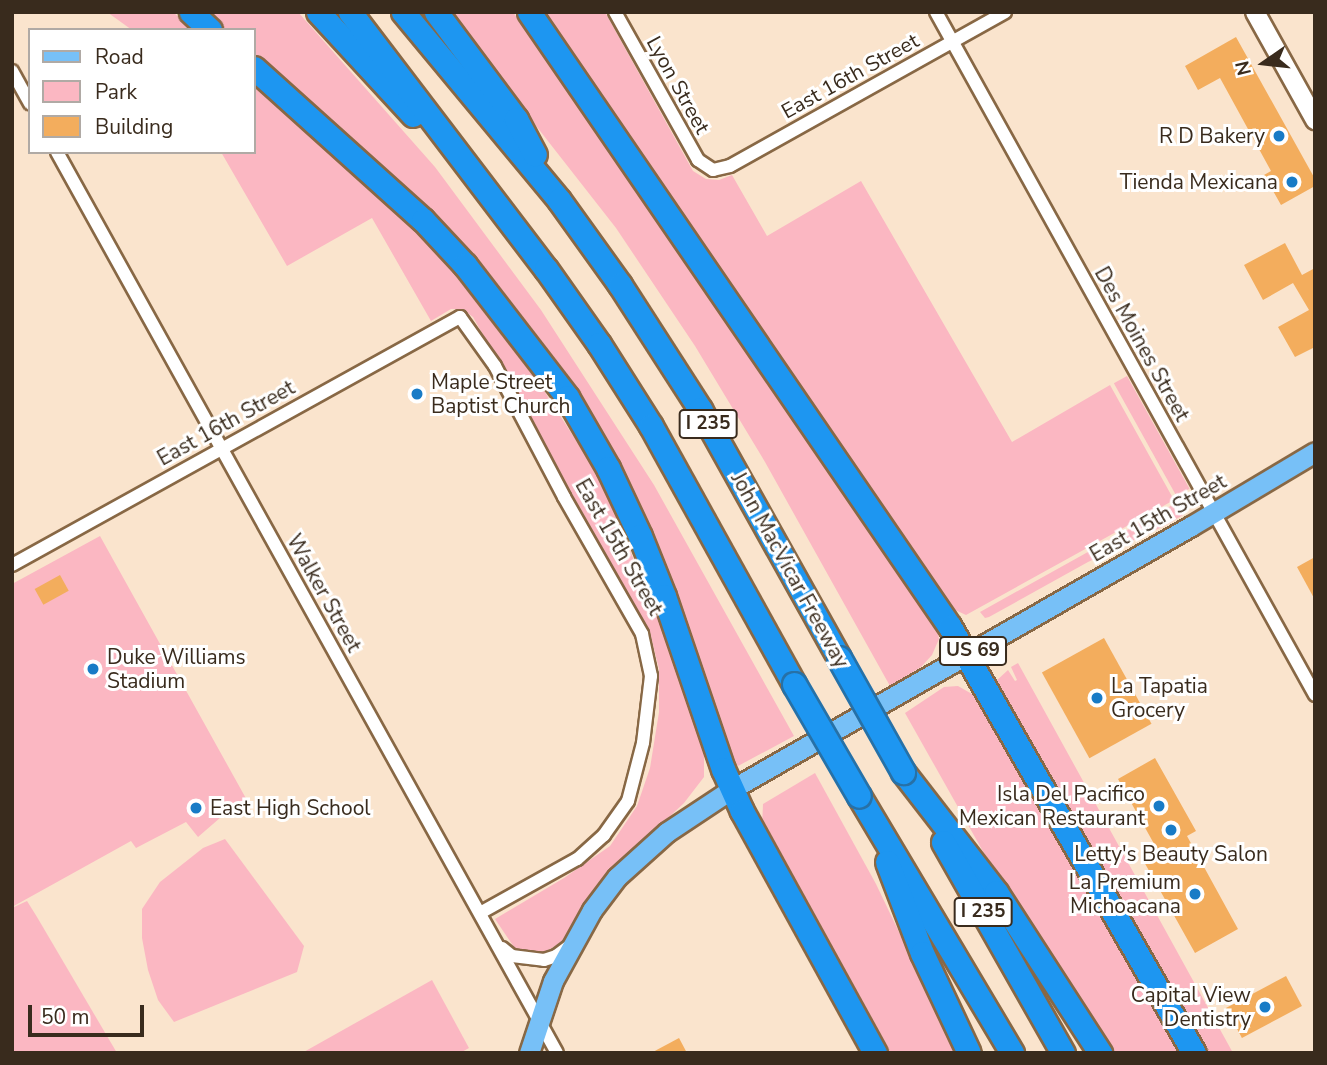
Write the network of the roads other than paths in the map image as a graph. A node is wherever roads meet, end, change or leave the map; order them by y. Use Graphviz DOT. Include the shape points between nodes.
graph roads {
  1 [pos="191,12"];
  2 [pos="318,12"];
  3 [pos="350,12"];
  4 [pos="403,12"];
  5 [pos="436,12"];
  6 [pos="529,12"];
  7 [pos="615,12"];
  8 [pos="936,12"];
  9 [pos="1006,12"];
  10 [pos="1255,12"];
  11 [pos="208,28"];
  12 [pos="952,42"];
  13 [pos="256,70"];
  14 [pos="12,71"];
  15 [pos="28,99"];
  16 [pos="1315,120"];
  17 [pos="58,154"];
  18 [pos="713,170"];
  19 [pos="559,200"];
  20 [pos="518,232"];
  21 [pos="460,317"];
  22 [pos="222,448"];
  23 [pos="1315,452"];
  24 [pos="1214,513"];
  25 [pos="12,565"];
  26 [pos="967,654"];
  27 [pos="1315,695"];
  28 [pos="903,772"];
  29 [pos="732,789"];
  30 [pos="871,816"];
  31 [pos="480,913"];
  32 [pos="571,944"];
  33 [pos="498,946"];
  34 [pos="539,1021"];
  35 [pos="529,1053"];
  36 [pos="557,1053"];
  37 [pos="875,1053"];
  38 [pos="969,1053"];
  39 [pos="1012,1053"];
  40 [pos="1063,1053"];
  41 [pos="1100,1053"];
  42 [pos="1194,1053"];
  1 -- 11 [label="highway"];
  2 -- 20 [label="highway"];
  3 -- 20 [label="highway, I 235"];
  4 -- 19 [label="highway, John MacVicar Freeway / I 235"];
  5 -- 19 [label="highway" via="516,119"];
  6 -- 26 [label="highway"];
  7 -- 18 [label="street, Lyon Street" via="698,160"];
  8 -- 12 [label="street, Des Moines Street"];
  9 -- 12 [label="street, East 16th Street"];
  10 -- 16 [label="main road"];
  12 -- 18 [label="street, East 16th Street" via="730,166"];
  12 -- 24 [label="street, Des Moines Street"];
  13 -- 29 [label="highway" via="431,229 499,307 567,397 640,536"];
  14 -- 15 [label="street"];
  17 -- 22 [label="street, Walker Street"];
  19 -- 28 [label="highway, John MacVicar Freeway / I 235, bridge" via="699,409"];
  20 -- 30 [label="highway, I 235, bridge" via="651,426"];
  21 -- 22 [label="street, East 16th Street"];
  21 -- 31 [label="street, East 15th Street" via="495,366 642,634 651,676 643,743 628,801 604,835 577,859"];
  22 -- 25 [label="street, East 16th Street"];
  22 -- 31 [label="street, Walker Street"];
  23 -- 24 [label="main road, East 15th Street / US 69"];
  24 -- 26 [label="main road, East 15th Street / US 69"];
  24 -- 27 [label="street, Des Moines Street"];
  26 -- 29 [label="main road, East 15th Street / US 69"];
  26 -- 42 [label="highway"];
  28 -- 40 [label="highway, John MacVicar Freeway / I 235"];
  28 -- 41 [label="highway" via="996,892"];
  29 -- 32 [label="main road, US 69" via="667,832 617,877"];
  29 -- 37 [label="highway"];
  30 -- 38 [label="highway" via="922,953"];
  30 -- 39 [label="highway, I 235"];
  31 -- 33 [label="street, Walker Street"];
  32 -- 33 [label="street" via="544,960 512,956"];
  32 -- 34 [label="main road, US 69"];
  33 -- 34 [label="street, Walker Street"];
  34 -- 35 [label="main road, US 69"];
  34 -- 36 [label="street, Walker Street"];
}
